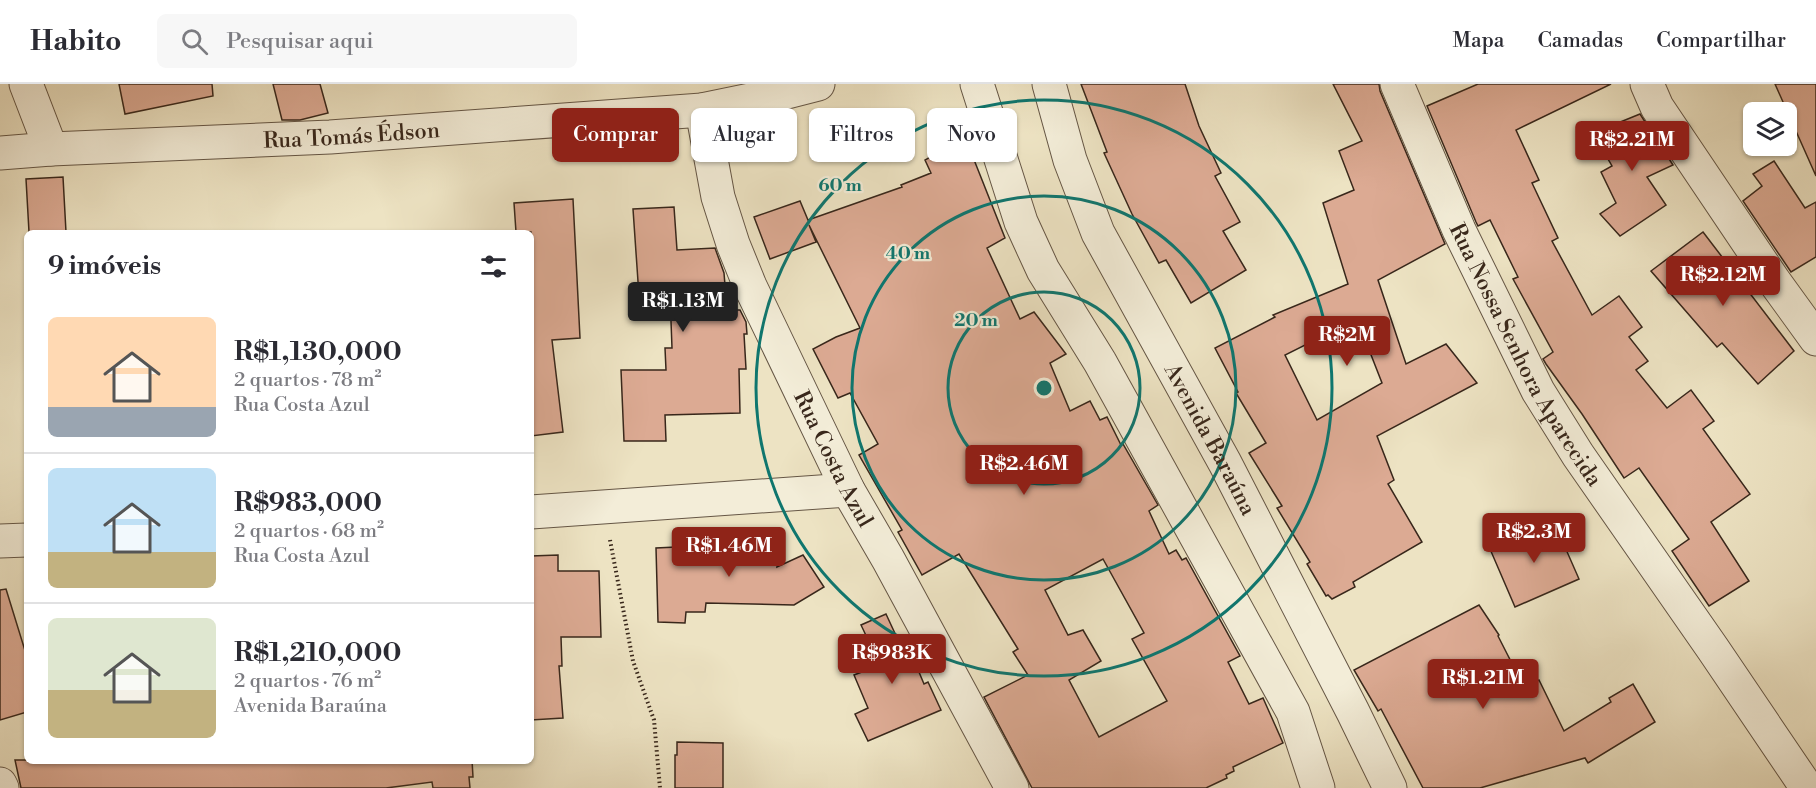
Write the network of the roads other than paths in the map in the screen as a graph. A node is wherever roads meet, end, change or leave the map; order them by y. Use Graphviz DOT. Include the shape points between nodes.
graph roads {
  1 [pos="27,84"];
  2 [pos="818,84"];
  3 [pos="977,84"];
  4 [pos="1049,84"];
  5 [pos="1397,84"];
  6 [pos="1647,84"];
  7 [pos="712,108"];
  8 [pos="691,111"];
  9 [pos="51,149"];
  10 [pos="0,153"];
  11 [pos="712,162"];
  12 [pos="1816,339"];
  13 [pos="848,490"];
  14 [pos="534,512"];
  15 [pos="24,540"];
  16 [pos="0,541"];
  17 [pos="1012,788"];
  18 [pos="1318,788"];
  19 [pos="1389,788"];
  20 [pos="1806,788"];
  1 -- 9 [label="street"];
  2 -- 7 [label="street, Rua Tomás Édson"];
  3 -- 18 [label="street" via="1021,222 1043,270 1100,362 1293,712"];
  4 -- 19 [label="street, Avenida Baraúna" via="1070,160 1098,233 1225,463"];
  5 -- 20 [label="street, Rua Nossa Senhora Aparecida" via="1459,230 1538,391"];
  6 -- 12 [label="street" via="1657,107"];
  8 -- 9 [label="street, Rua Tomás Édson" via="330,137"];
  9 -- 10 [label="street, Rua Tomás Édson"];
  11 -- 13 [label="street, Rua Costa Azul" via="718,197 750,286"];
  13 -- 14 [label="street"];
  13 -- 17 [label="street, Rua Costa Azul"];
  15 -- 16 [label="street"];
}
